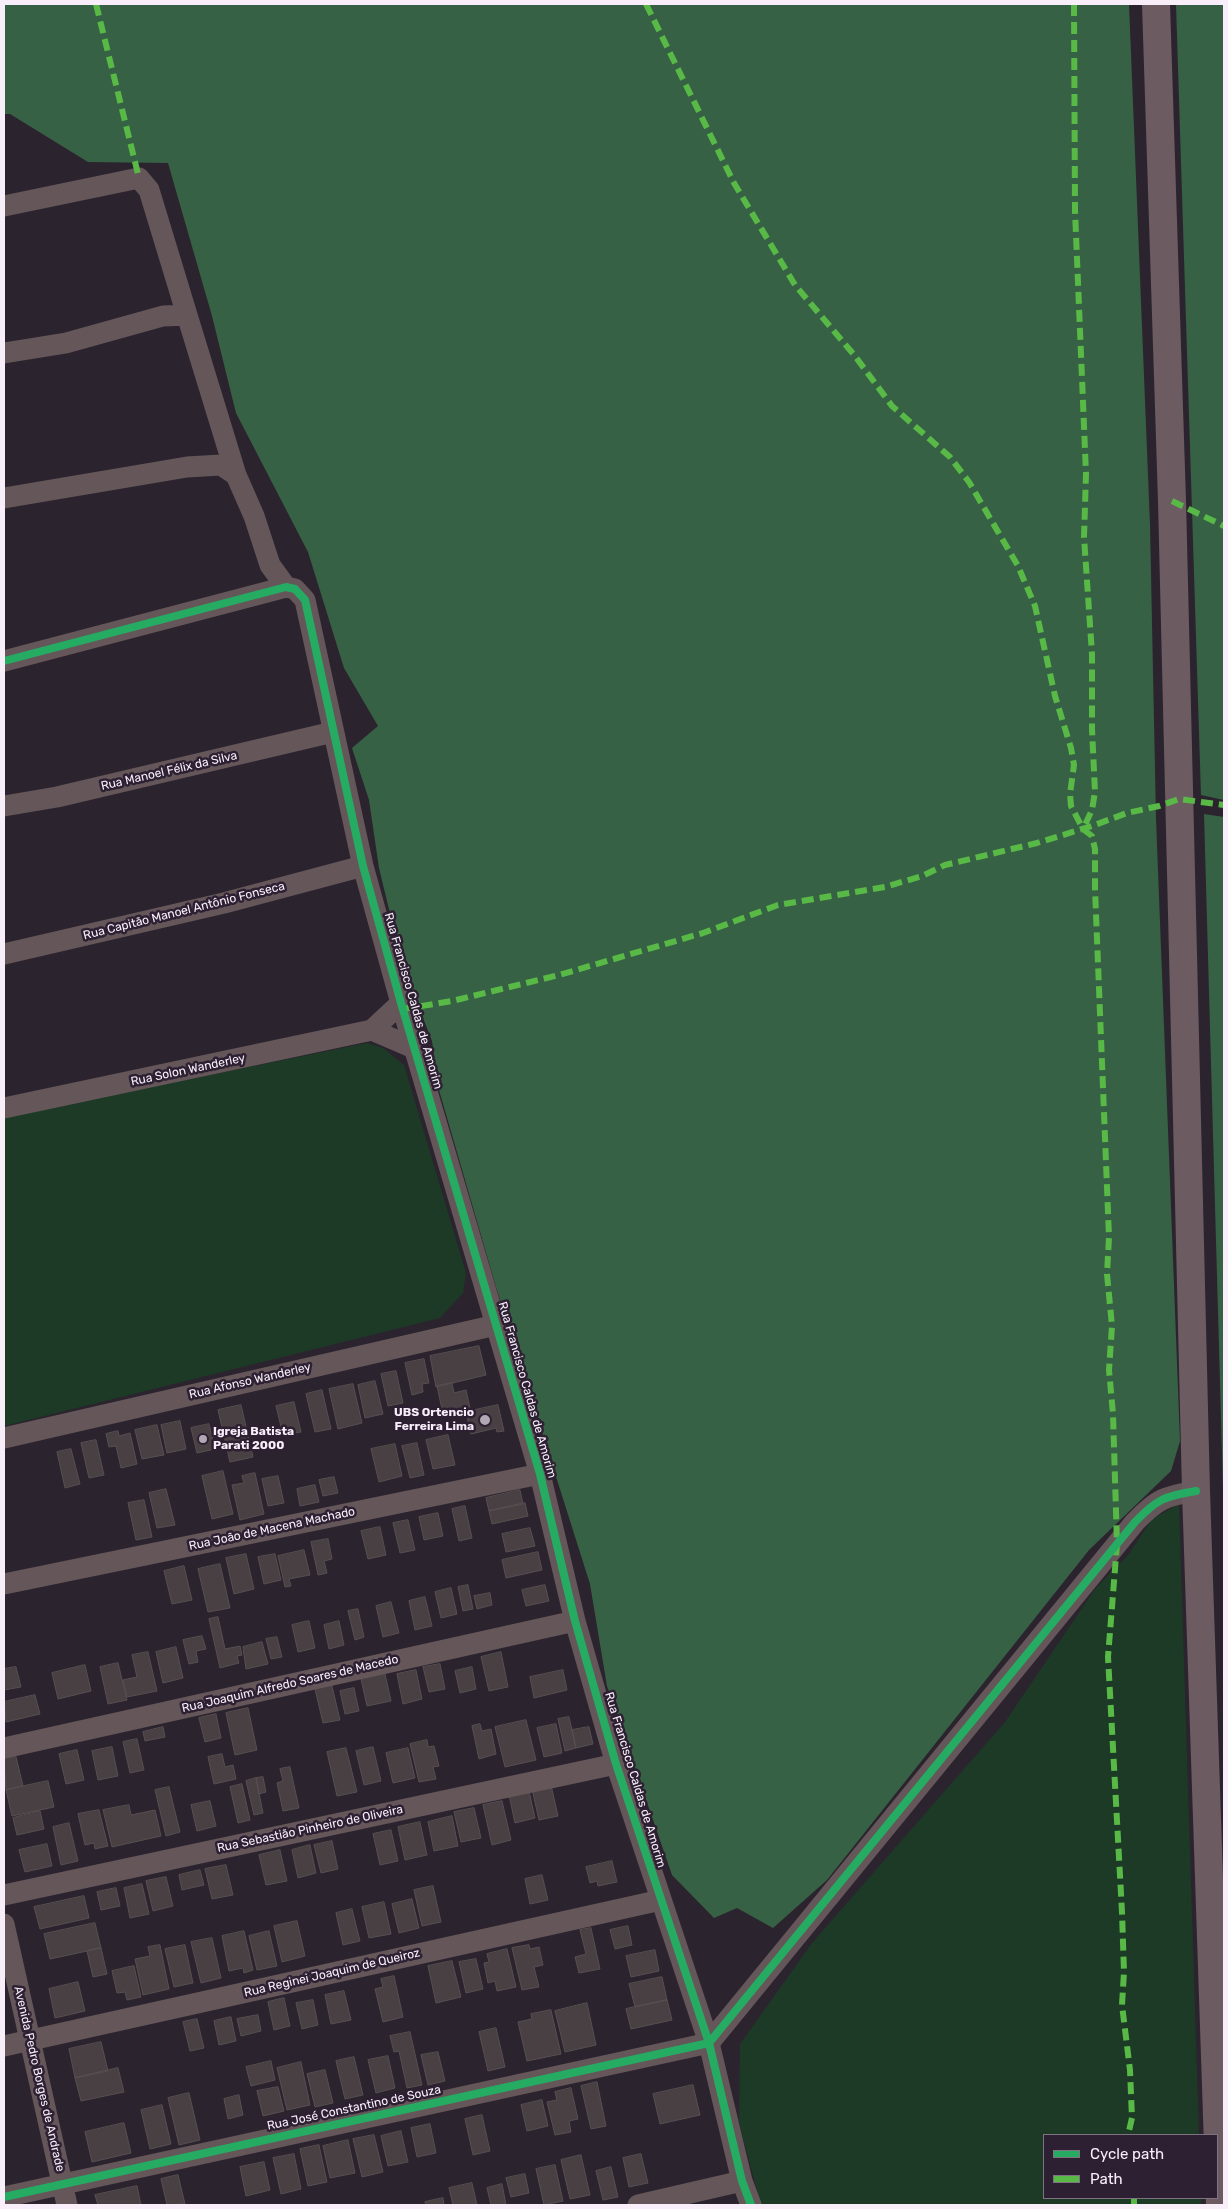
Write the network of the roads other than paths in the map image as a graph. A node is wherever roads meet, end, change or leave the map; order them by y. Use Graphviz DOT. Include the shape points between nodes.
graph roads {
  1 [pos="1156,4"];
  2 [pos="4,206"];
  3 [pos="187,315"];
  4 [pos="4,353"];
  5 [pos="236,475"];
  6 [pos="4,498"];
  7 [pos="286,587"];
  8 [pos="4,662"];
  9 [pos="333,732"];
  10 [pos="4,806"];
  11 [pos="364,866"];
  12 [pos="4,954"];
  13 [pos="401,1003"];
  14 [pos="372,1030"];
  15 [pos="414,1048"];
  16 [pos="4,1108"];
  17 [pos="496,1325"];
  18 [pos="4,1438"];
  19 [pos="540,1474"];
  20 [pos="1196,1490"];
  21 [pos="4,1584"];
  22 [pos="576,1621"];
  23 [pos="4,1748"];
  24 [pos="616,1764"];
  25 [pos="4,1895"];
  26 [pos="660,1900"];
  27 [pos="4,1924"];
  28 [pos="30,2040"];
  29 [pos="709,2043"];
  30 [pos="4,2046"];
  31 [pos="1218,2134"];
  32 [pos="1218,2145"];
  33 [pos="742,2181"];
  34 [pos="62,2183"];
  35 [pos="4,2197"];
  36 [pos="67,2205"];
  37 [pos="638,2205"];
  38 [pos="751,2205"];
  39 [pos="1220,2205"];
  1 -- 20 [label="highway" via="1172,501"];
  2 -- 3 [label="street, Rua Francisco Caldas de Amorim" via="139,178 149,190"];
  3 -- 4 [label="street" via="163,316 66,343"];
  3 -- 5 [label="street, Rua Francisco Caldas de Amorim"];
  5 -- 6 [label="street" via="221,465 187,467"];
  5 -- 7 [label="street, Rua Francisco Caldas de Amorim" via="270,565"];
  7 -- 8 [label="street"];
  7 -- 9 [label="street, Rua Francisco Caldas de Amorim" via="300,593 309,607"];
  9 -- 10 [label="street, Rua Manoel Félix da Silva" via="57,797"];
  9 -- 11 [label="street, Rua Francisco Caldas de Amorim"];
  11 -- 12 [label="street, Rua Capitão Manoel Antônio Fonseca" via="224,903"];
  11 -- 13 [label="street, Rua Francisco Caldas de Amorim"];
  13 -- 14 [label="street"];
  13 -- 15 [label="street, Rua Francisco Caldas de Amorim"];
  14 -- 15 [label="street"];
  14 -- 16 [label="street, Rua Solon Wanderley"];
  15 -- 17 [label="street, Rua Francisco Caldas de Amorim"];
  17 -- 18 [label="street, Rua Afonso Wanderley"];
  17 -- 19 [label="street, Rua Francisco Caldas de Amorim"];
  19 -- 21 [label="street, Rua João de Macena Machado"];
  19 -- 22 [label="street, Rua Francisco Caldas de Amorim"];
  20 -- 29 [label="street" via="1167,1495 1135,1522"];
  20 -- 31 [label="highway"];
  22 -- 23 [label="street, Rua Joaquim Alfredo Soares de Macedo"];
  22 -- 24 [label="street, Rua Francisco Caldas de Amorim"];
  24 -- 25 [label="street, Rua Sebastião Pinheiro de Oliveira"];
  24 -- 26 [label="street, Rua Francisco Caldas de Amorim"];
  26 -- 28 [label="street, Rua Reginei Joaquim de Queiroz"];
  26 -- 29 [label="street, Rua Francisco Caldas de Amorim"];
  27 -- 28 [label="street, Avenida Pedro Borges de Andrade"];
  28 -- 30 [label="street, Rua Reginei Joaquim de Queiroz"];
  28 -- 34 [label="street, Avenida Pedro Borges de Andrade"];
  29 -- 33 [label="street, Rua Francisco Caldas de Amorim"];
  29 -- 34 [label="street, Rua José Constantino de Souza"];
  32 -- 39 [label="highway"];
  33 -- 37 [label="street"];
  33 -- 38 [label="street, Rua Francisco Caldas de Amorim"];
  34 -- 35 [label="street, Rua José Constantino de Souza"];
  34 -- 36 [label="street, Avenida Pedro Borges de Andrade"];
}
